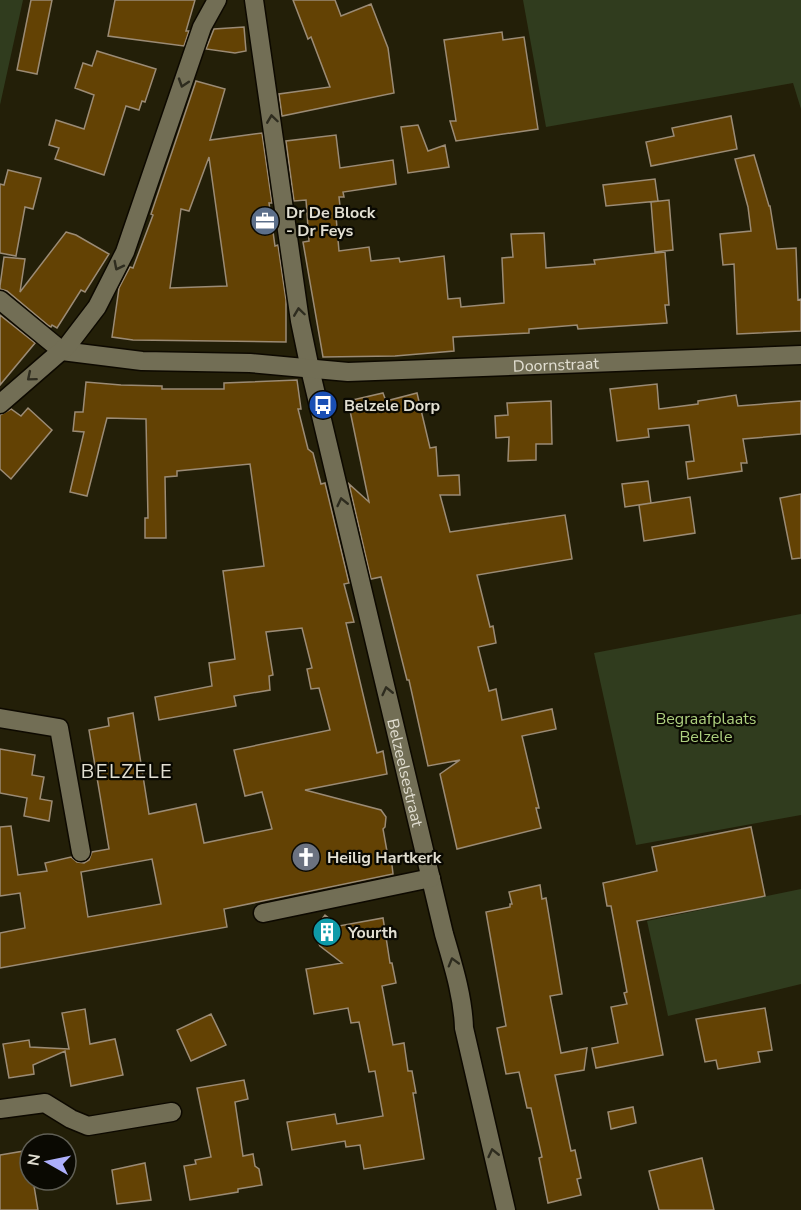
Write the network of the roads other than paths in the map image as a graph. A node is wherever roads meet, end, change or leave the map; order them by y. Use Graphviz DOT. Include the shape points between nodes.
graph roads {
  1 [pos="217,0"];
  2 [pos="254,0"];
  3 [pos="0,300"];
  4 [pos="62,351"];
  5 [pos="801,355"];
  6 [pos="310,369"];
  7 [pos="0,404"];
  8 [pos="0,718"];
  9 [pos="81,852"];
  10 [pos="431,878"];
  11 [pos="263,913"];
  12 [pos="0,1109"];
  13 [pos="172,1112"];
  14 [pos="506,1210"];
  1 -- 4 [label="street, one-way" via="202,27 125,252 97,307"];
  6 -- 2 [label="street, one-way"];
  3 -- 4 [label="street"];
  4 -- 6 [label="street" via="142,361 250,363"];
  4 -- 7 [label="street, one-way"];
  5 -- 6 [label="street, Doornstraat" via="348,372"];
  10 -- 6 [label="street, Belzeelsestraat, one-way"];
  8 -- 9 [label="street" via="59,728"];
  10 -- 11 [label="street"];
  14 -- 10 [label="street, Belzeelsestraat, one-way" via="464,1028 456,974"];
  12 -- 13 [label="street" via="45,1103 88,1126"];
}
